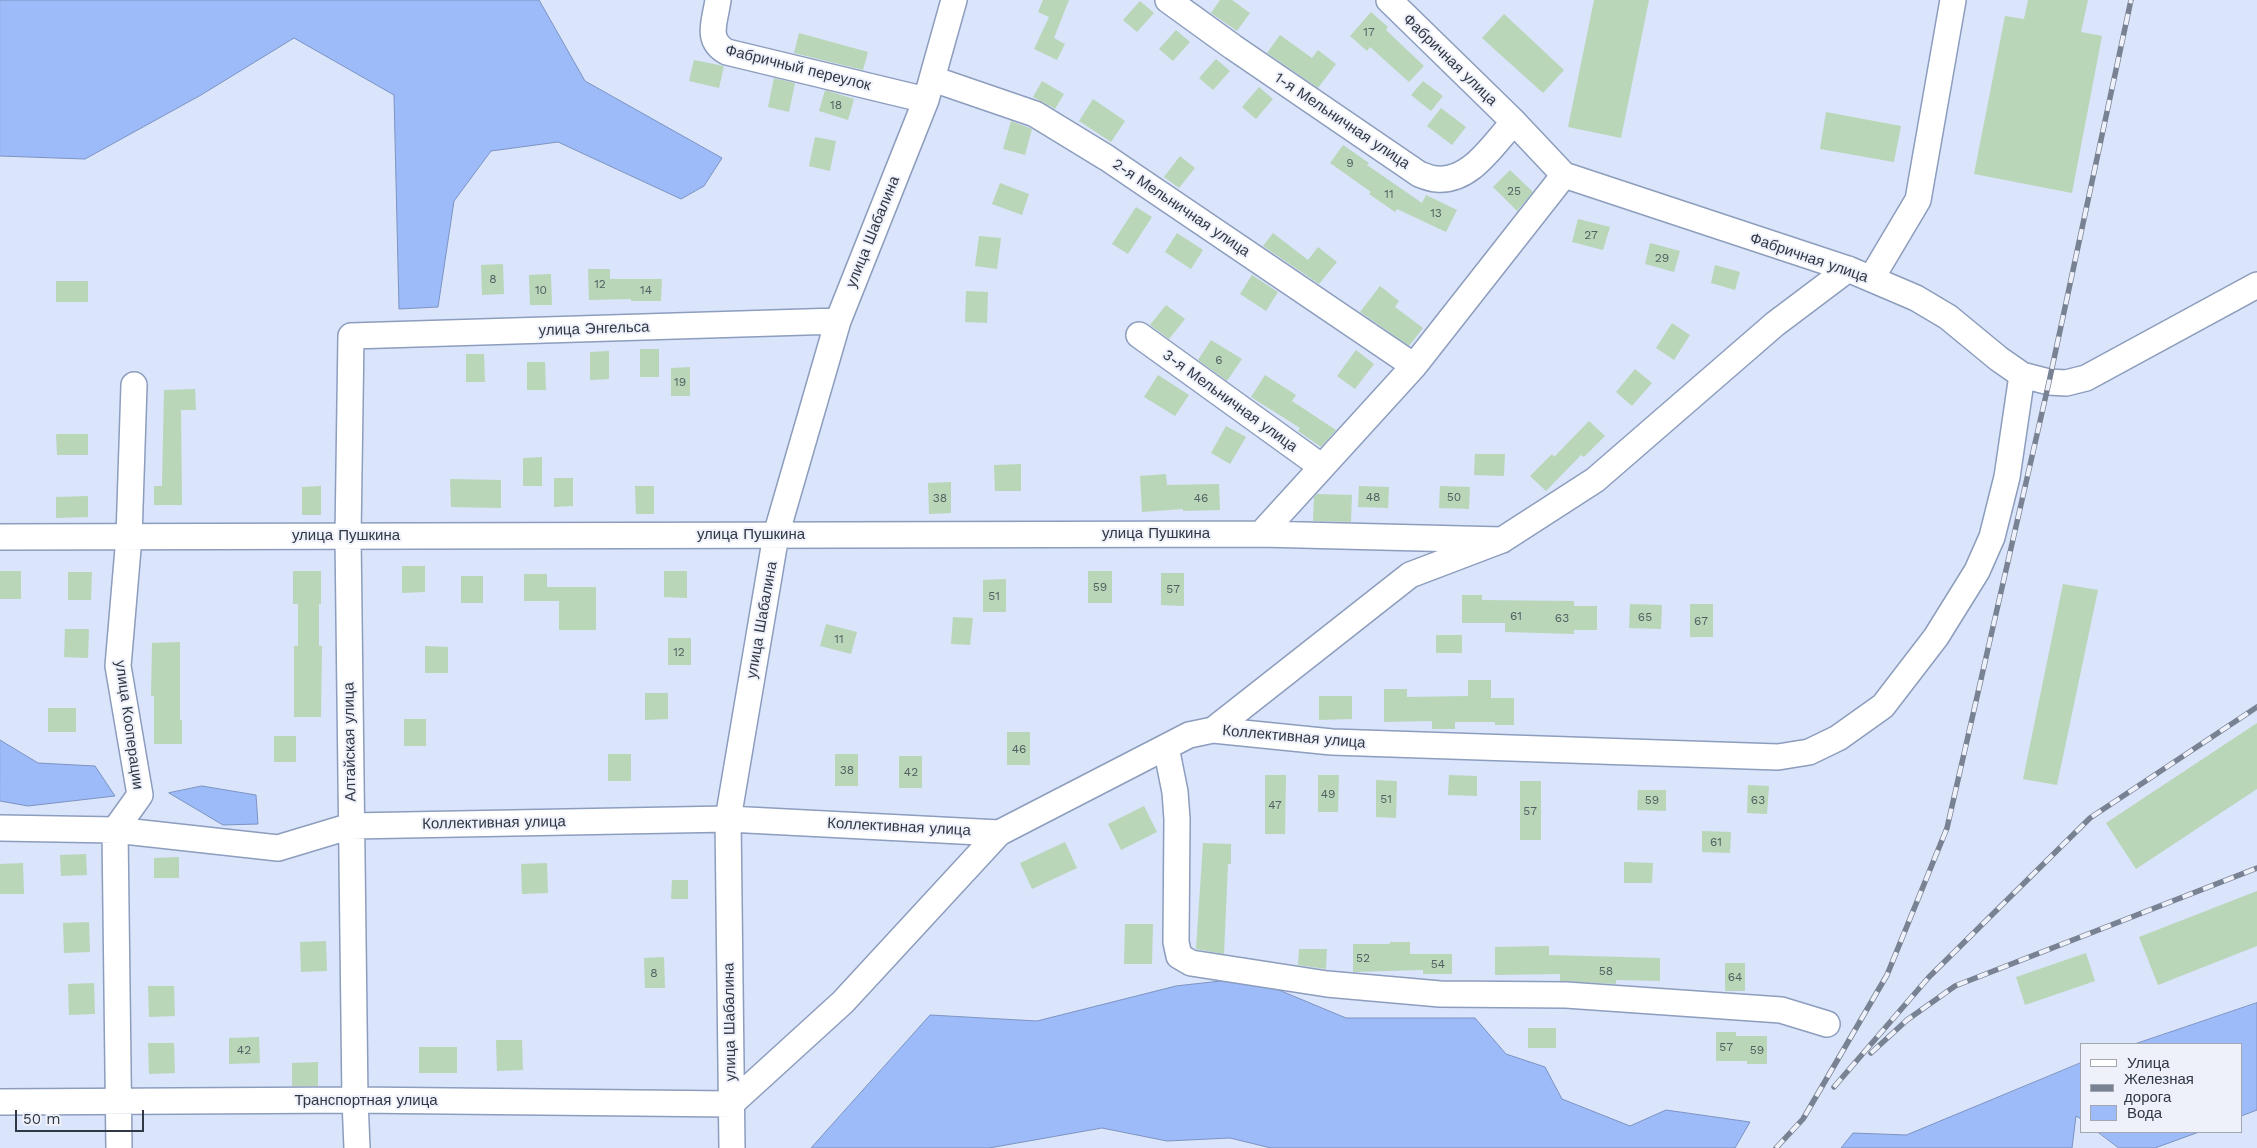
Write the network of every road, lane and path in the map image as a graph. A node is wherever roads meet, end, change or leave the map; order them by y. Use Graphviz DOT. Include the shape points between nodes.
graph roads {
  1 [pos="718,0"];
  2 [pos="954,0"];
  3 [pos="1168,0"];
  4 [pos="1389,0"];
  5 [pos="1953,0"];
  6 [pos="929,90"];
  7 [pos="1514,122"];
  8 [pos="1564,175"];
  9 [pos="1848,269"];
  10 [pos="1871,279"];
  11 [pos="2257,286"];
  12 [pos="838,321"];
  13 [pos="351,336"];
  14 [pos="1139,336"];
  15 [pos="1414,366"];
  16 [pos="2022,375"];
  17 [pos="134,385"];
  18 [pos="1322,467"];
  19 [pos="1261,534"];
  20 [pos="776,535"];
  21 [pos="129,536"];
  22 [pos="348,536"];
  23 [pos="0,537"];
  24 [pos="1502,540"];
  25 [pos="1213,730"];
  26 [pos="1166,747"];
  27 [pos="728,819"];
  28 [pos="351,826"];
  29 [pos="0,828"];
  30 [pos="115,830"];
  31 [pos="999,832"];
  32 [pos="1828,1024"];
  33 [pos="355,1100"];
  34 [pos="0,1102"];
  35 [pos="118,1102"];
  36 [pos="732,1104"];
  37 [pos="119,1148"];
  38 [pos="357,1148"];
  39 [pos="732,1148"];
  1 -- 6 [label="street, Фабричный переулок" via="713,39 727,52"];
  2 -- 6 [label="street, улица Шабалина"];
  3 -- 7 [label="street, 1-я Мельничная улица" via="1419,174 1437,180 1468,172"];
  4 -- 7 [label="street, Фабричная улица"];
  5 -- 10 [label="street" via="1918,200"];
  6 -- 12 [label="street, улица Шабалина"];
  6 -- 15 [label="street, 2-я Мельничная улица" via="1035,114 1108,158"];
  7 -- 8 [label="street, Фабричная улица"];
  8 -- 9 [label="street, Фабричная улица"];
  8 -- 15 [label="street"];
  9 -- 10 [label="street, Фабричная улица"];
  9 -- 24 [label="street" via="1775,324 1595,480"];
  10 -- 16 [label="street, Фабричная улица" via="1916,298 1948,317"];
  11 -- 16 [label="street, Фабричная улица" via="2086,378 2066,383"];
  12 -- 13 [label="street, улица Энгельса"];
  12 -- 20 [label="street, улица Шабалина"];
  13 -- 22 [label="street, Алтайская улица"];
  14 -- 18 [label="street, 3-я Мельничная улица"];
  15 -- 18 [label="street"];
  16 -- 25 [label="street, Коллективная улица" via="2007,477 1992,537 1977,570 1936,637 1883,706 1838,738 1809,752 1778,757 1332,742"];
  17 -- 21 [label="street, улица Кооперации"];
  18 -- 19 [label="street"];
  19 -- 20 [label="street, улица Пушкина"];
  19 -- 24 [label="street, улица Пушкина"];
  20 -- 22 [label="street, улица Пушкина"];
  20 -- 27 [label="street, улица Шабалина"];
  21 -- 22 [label="street, улица Пушкина"];
  21 -- 23 [label="street, улица Пушкина"];
  21 -- 30 [label="street, улица Кооперации" via="118,666 140,795"];
  22 -- 28 [label="street, Алтайская улица"];
  24 -- 25 [label="street" via="1410,575"];
  25 -- 26 [label="street, Коллективная улица" via="1189,735"];
  26 -- 31 [label="street, Коллективная улица"];
  26 -- 32 [label="street" via="1177,819 1176,942 1179,956 1191,963 1327,984 1440,994 1566,995 1781,1010"];
  27 -- 28 [label="street, Коллективная улица"];
  27 -- 31 [label="street, Коллективная улица"];
  27 -- 36 [label="street, улица Шабалина"];
  28 -- 30 [label="street, Коллективная улица" via="278,848"];
  28 -- 33 [label="street, Алтайская улица"];
  29 -- 30 [label="street, Коллективная улица"];
  30 -- 35 [label="street"];
  31 -- 36 [label="street" via="843,1002"];
  33 -- 35 [label="street, Транспортная улица"];
  33 -- 36 [label="street, Транспортная улица"];
  33 -- 38 [label="street, Алтайская улица"];
  34 -- 35 [label="street, Транспортная улица"];
  35 -- 37 [label="street"];
  36 -- 39 [label="street, улица Шабалина"];
}
